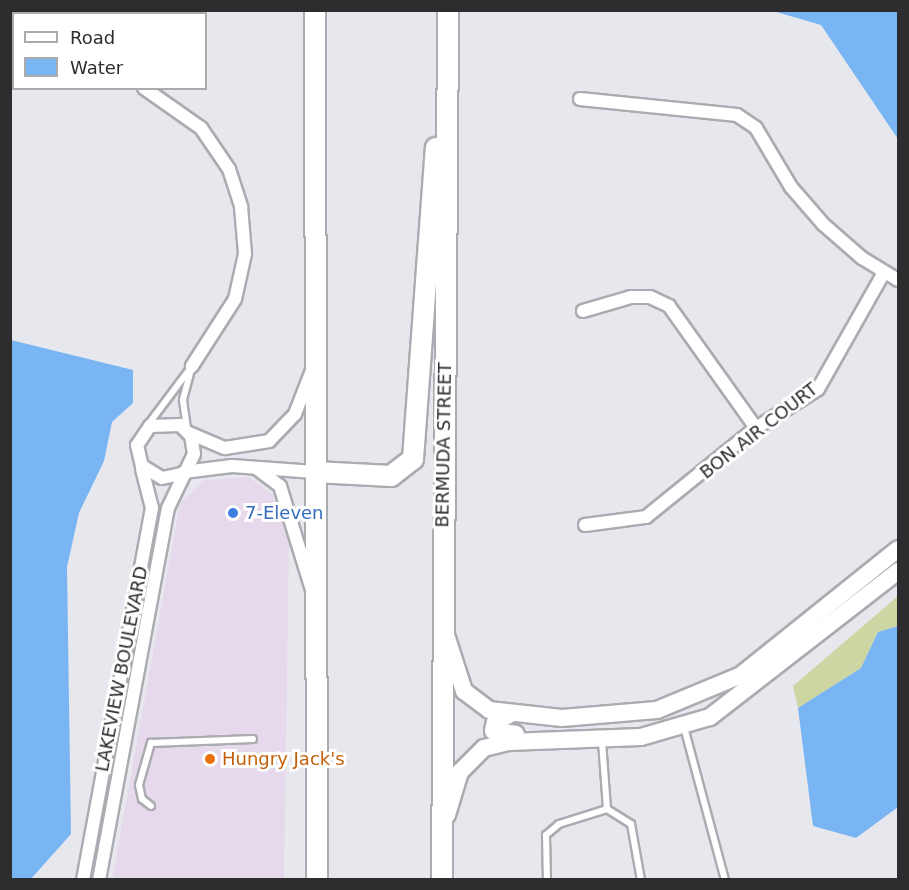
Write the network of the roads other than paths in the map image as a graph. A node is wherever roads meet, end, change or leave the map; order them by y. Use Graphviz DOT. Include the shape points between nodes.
graph roads {
  1 [pos="315,10"];
  2 [pos="448,10"];
  3 [pos="449,50"];
  4 [pos="147,90"];
  5 [pos="580,99"];
  6 [pos="883,274"];
  7 [pos="898,280"];
  8 [pos="583,311"];
  9 [pos="314,364"];
  10 [pos="192,366"];
  11 [pos="756,428"];
  12 [pos="144,432"];
  13 [pos="188,432"];
  14 [pos="139,459"];
  15 [pos="256,468"];
  16 [pos="315,472"];
  17 [pos="182,473"];
  18 [pos="585,525"];
  19 [pos="147,536"];
  20 [pos="898,549"];
  21 [pos="159,554"];
  22 [pos="898,571"];
  23 [pos="316,606"];
  24 [pos="442,618"];
  25 [pos="124,658"];
  26 [pos="139,662"];
  27 [pos="677,705"];
  28 [pos="509,715"];
  29 [pos="684,727"];
  30 [pos="253,740"];
  31 [pos="594,741"];
  32 [pos="151,806"];
  33 [pos="608,809"];
  34 [pos="92,831"];
  35 [pos="107,835"];
  36 [pos="443,835"];
  37 [pos="83,879"];
  38 [pos="99,879"];
  39 [pos="317,879"];
  40 [pos="442,879"];
  41 [pos="547,879"];
  42 [pos="641,879"];
  43 [pos="725,879"];
  1 -- 9 [label="main road"];
  2 -- 3 [label="main road, BERMUDA STREET"];
  3 -- 16 [label="main road" via="429,224 413,459 391,476"];
  3 -- 24 [label="main road, BERMUDA STREET"];
  4 -- 10 [label="street" via="201,128 229,169 241,207 245,254 235,299"];
  5 -- 6 [label="street" via="737,115 756,128 791,187 823,224"];
  6 -- 7 [label="street"];
  6 -- 11 [label="street, BON AIR COURT" via="818,389"];
  8 -- 11 [label="street" via="631,297 650,297 669,306"];
  9 -- 13 [label="street" via="295,414 269,441 225,448"];
  9 -- 16 [label="main road"];
  10 -- 12 [label="lane"];
  10 -- 13 [label="lane" via="183,400"];
  11 -- 18 [label="street, BON AIR COURT" via="646,518"];
  12 -- 13 [label="street" via="167,421"];
  12 -- 14 [label="street"];
  13 -- 17 [label="street" via="194,454"];
  14 -- 17 [label="street" via="158,478"];
  14 -- 19 [label="street, LAKEVIEW BOULEVARD" via="152,497"];
  15 -- 16 [label="street"];
  15 -- 17 [label="street"];
  15 -- 23 [label="street" via="272,476 283,493"];
  16 -- 23 [label="main road"];
  17 -- 21 [label="street, LAKEVIEW BOULEVARD"];
  19 -- 21 [label="street"];
  19 -- 25 [label="street, LAKEVIEW BOULEVARD"];
  20 -- 27 [label="street" via="741,675"];
  21 -- 26 [label="street, LAKEVIEW BOULEVARD"];
  22 -- 29 [label="street" via="733,704"];
  23 -- 39 [label="main road"];
  24 -- 28 [label="street" via="464,691 485,709"];
  24 -- 36 [label="main road, BERMUDA STREET"];
  25 -- 26 [label="street"];
  25 -- 34 [label="street, LAKEVIEW BOULEVARD"];
  26 -- 35 [label="street, LAKEVIEW BOULEVARD"];
  27 -- 28 [label="street" via="597,717"];
  27 -- 29 [label="street"];
  28 -- 31 [label="street" via="494,724 494,733"];
  29 -- 31 [label="street"];
  29 -- 43 [label="lane"];
  30 -- 32 [label="lane" via="151,743 139,785 142,799"];
  31 -- 33 [label="lane"];
  31 -- 36 [label="street" via="508,742 481,750 457,778"];
  33 -- 41 [label="lane" via="559,824 546,835"];
  33 -- 42 [label="lane" via="630,824"];
  34 -- 35 [label="street"];
  34 -- 37 [label="street, LAKEVIEW BOULEVARD"];
  35 -- 38 [label="street, LAKEVIEW BOULEVARD"];
  36 -- 40 [label="main road, BERMUDA STREET"];
}
